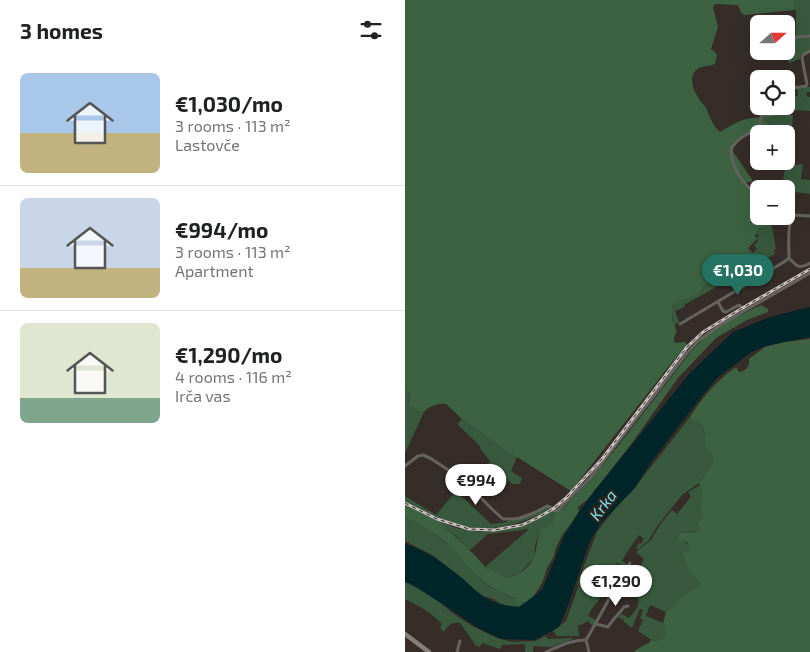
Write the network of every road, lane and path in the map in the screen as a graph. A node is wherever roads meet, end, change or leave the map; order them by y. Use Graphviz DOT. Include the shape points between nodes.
graph roads {
  1 [pos="810,36"];
  2 [pos="795,37"];
  3 [pos="810,51"];
  4 [pos="795,88"];
  5 [pos="768,115"];
  6 [pos="750,188"];
  7 [pos="795,215"];
  8 [pos="810,216"];
  9 [pos="790,225"];
  10 [pos="789,258"];
  11 [pos="810,263"];
  12 [pos="810,273"];
  13 [pos="718,302"];
  14 [pos="745,310"];
  15 [pos="680,324"];
  16 [pos="405,466"];
  17 [pos="630,563"];
  18 [pos="628,606"];
  19 [pos="596,624"];
  20 [pos="405,634"];
  21 [pos="586,640"];
  22 [pos="460,641"];
  23 [pos="429,652"];
  24 [pos="457,652"];
  25 [pos="546,652"];
  26 [pos="589,652"];
  1 -- 2 [label="street"];
  3 -- 4 [label="street" via="802,58 807,84"];
  5 -- 6 [label="street" via="761,116 760,128 746,134 732,147 737,172"];
  7 -- 8 [label="street"];
  9 -- 10 [label="street"];
  10 -- 11 [label="street" via="801,268"];
  10 -- 13 [label="street"];
  12 -- 14 [label="street"];
  13 -- 14 [label="street" via="723,312 739,304"];
  13 -- 15 [label="street"];
  14 -- 16 [label="street" via="698,341 590,478 558,510 547,506 520,518 503,519 462,479 436,461 418,456"];
  17 -- 19 [label="street"];
  18 -- 19 [label="street" via="608,627"];
  19 -- 21 [label="street"];
  20 -- 23 [label="main road"];
  21 -- 25 [label="street"];
  21 -- 26 [label="street"];
  22 -- 24 [label="street"];
}
